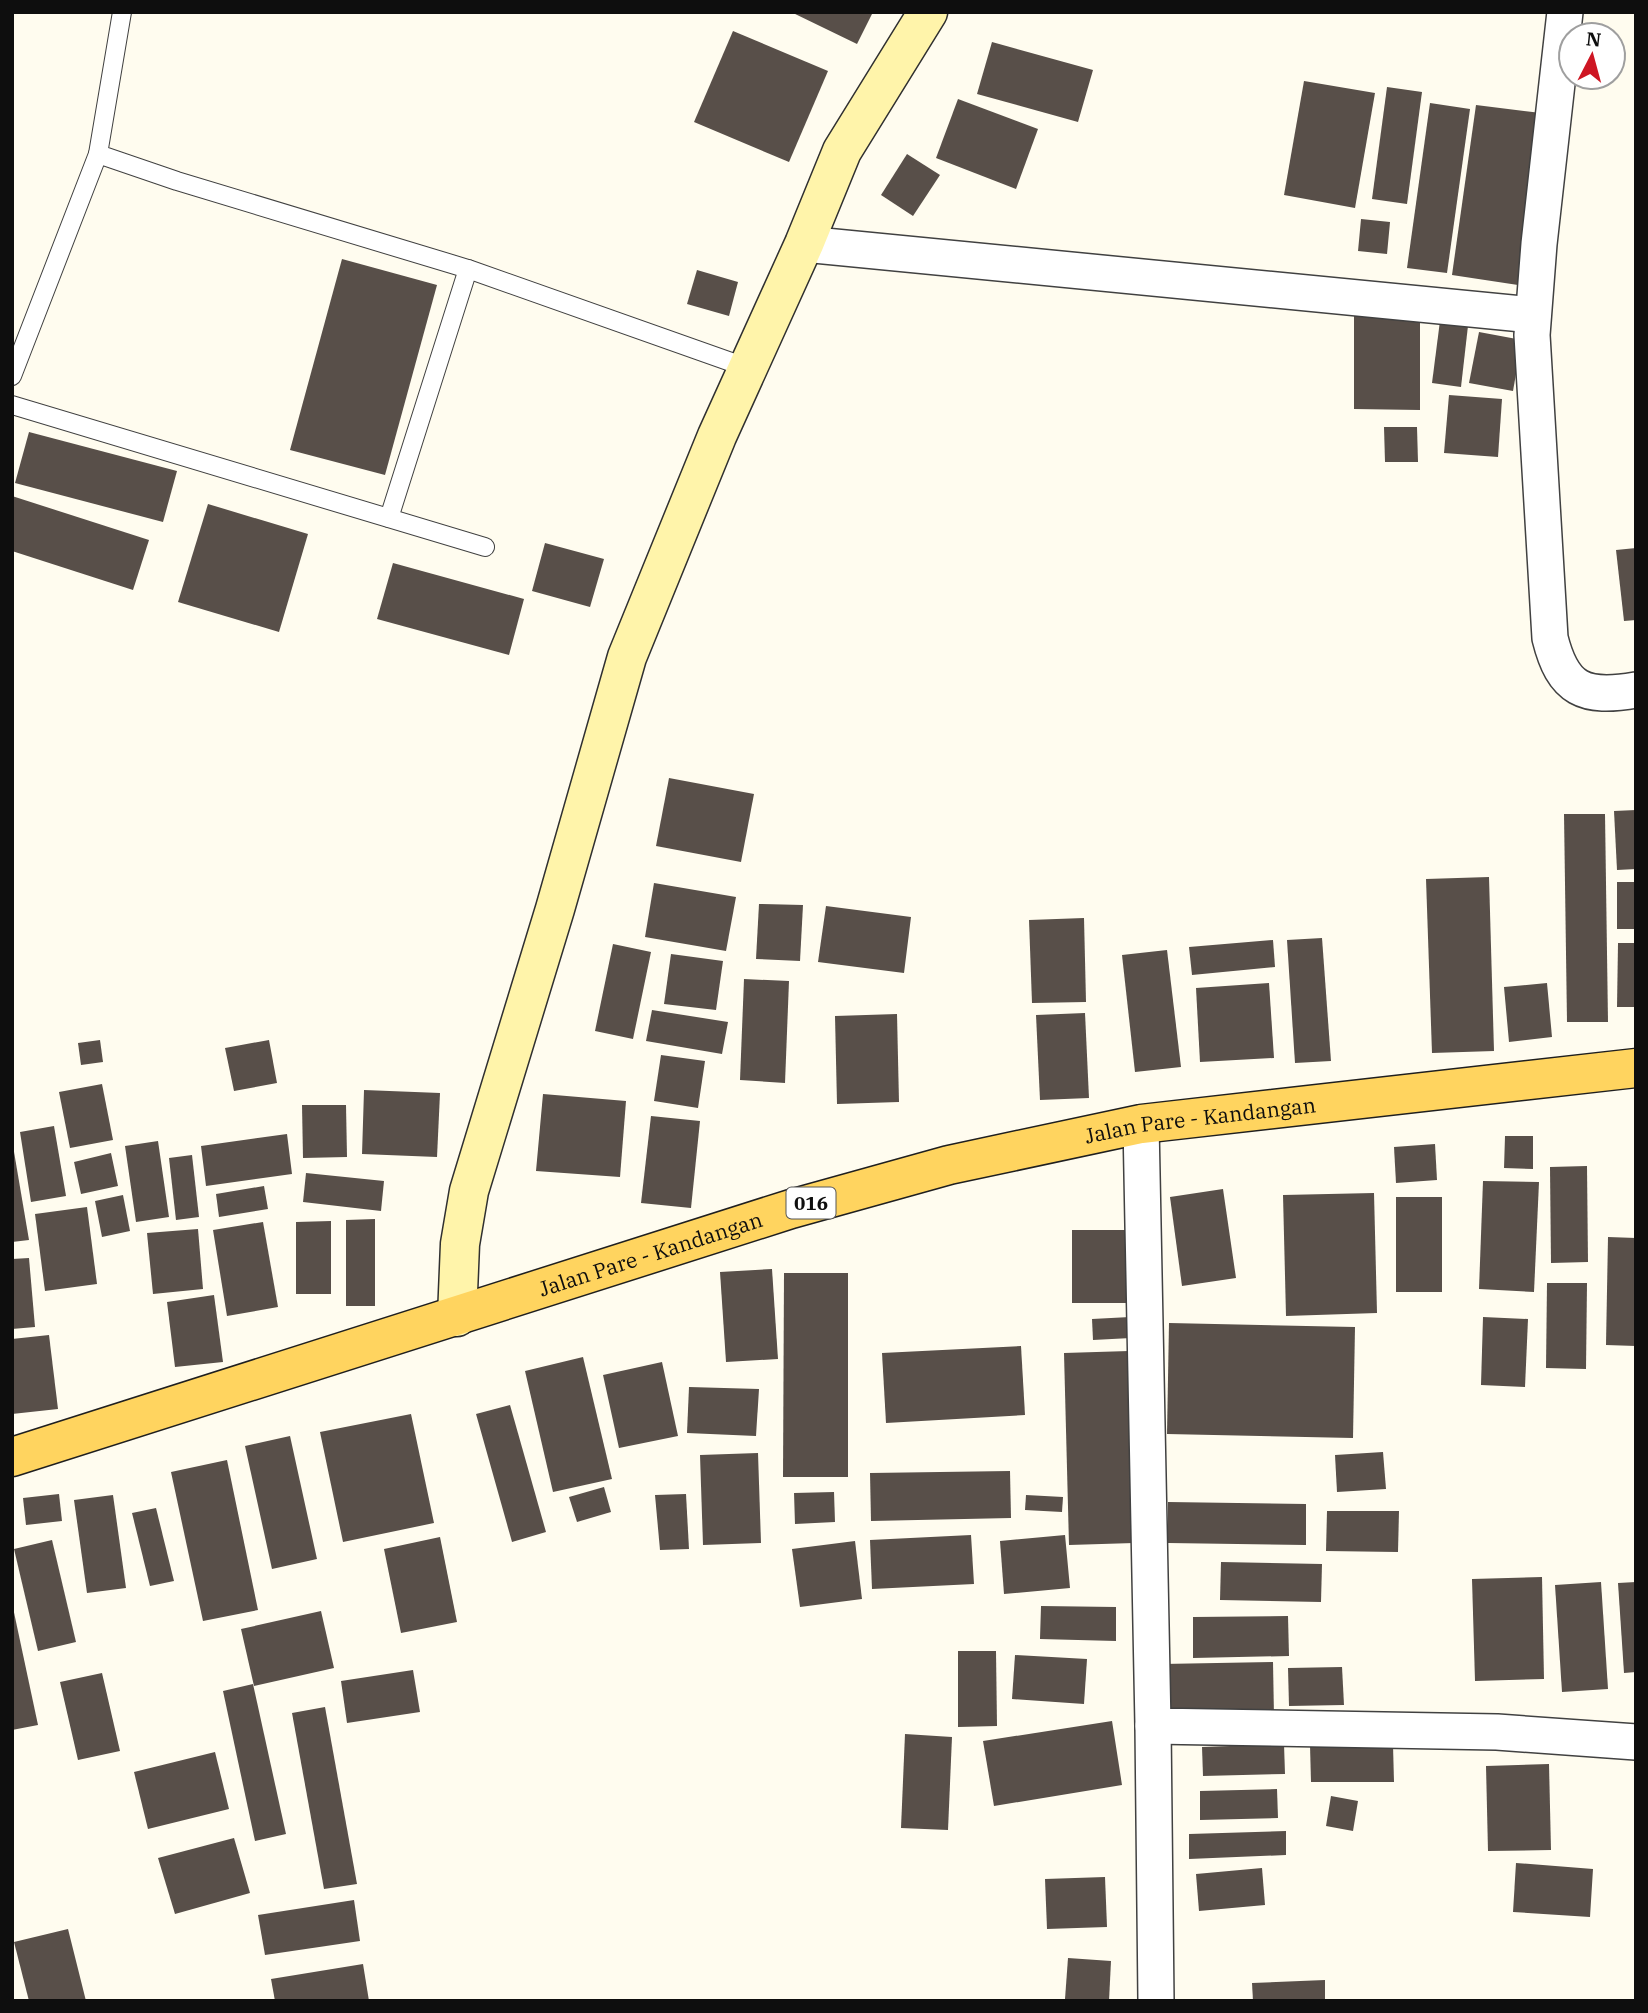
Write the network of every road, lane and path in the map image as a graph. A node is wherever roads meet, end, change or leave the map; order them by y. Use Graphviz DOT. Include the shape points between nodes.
graph roads {
  1 [pos="122,12"];
  2 [pos="928,12"];
  3 [pos="1565,12"];
  4 [pos="98,154"];
  5 [pos="804,244"];
  6 [pos="468,270"];
  7 [pos="1533,315"];
  8 [pos="748,368"];
  9 [pos="12,376"];
  10 [pos="12,405"];
  11 [pos="389,518"];
  12 [pos="485,547"];
  13 [pos="1636,690"];
  14 [pos="1636,1068"];
  15 [pos="1140,1124"];
  16 [pos="457,1317"];
  17 [pos="12,1457"];
  18 [pos="1153,1726"];
  19 [pos="1636,1742"];
  20 [pos="1156,2001"];
  1 -- 4 [label="lane"];
  2 -- 5 [label="street" via="842,151"];
  3 -- 7 [label="street"];
  4 -- 6 [label="lane"];
  4 -- 9 [label="lane"];
  5 -- 7 [label="street"];
  5 -- 8 [label="street"];
  6 -- 8 [label="lane"];
  6 -- 11 [label="lane"];
  7 -- 13 [label="street" via="1543,535 1550,638 1556,661 1571,682 1588,691 1611,695"];
  8 -- 16 [label="street" via="627,657 469,1191 460,1244"];
  10 -- 11 [label="lane"];
  11 -- 12 [label="lane"];
  14 -- 15 [label="main road, Jalan Pare - Kandangan / 016"];
  15 -- 16 [label="main road, Jalan Pare - Kandangan / 016" via="949,1165 792,1209"];
  15 -- 18 [label="street"];
  16 -- 17 [label="main road, Jalan Pare - Kandangan / 016"];
  18 -- 19 [label="street" via="1497,1732"];
  18 -- 20 [label="street"];
}
